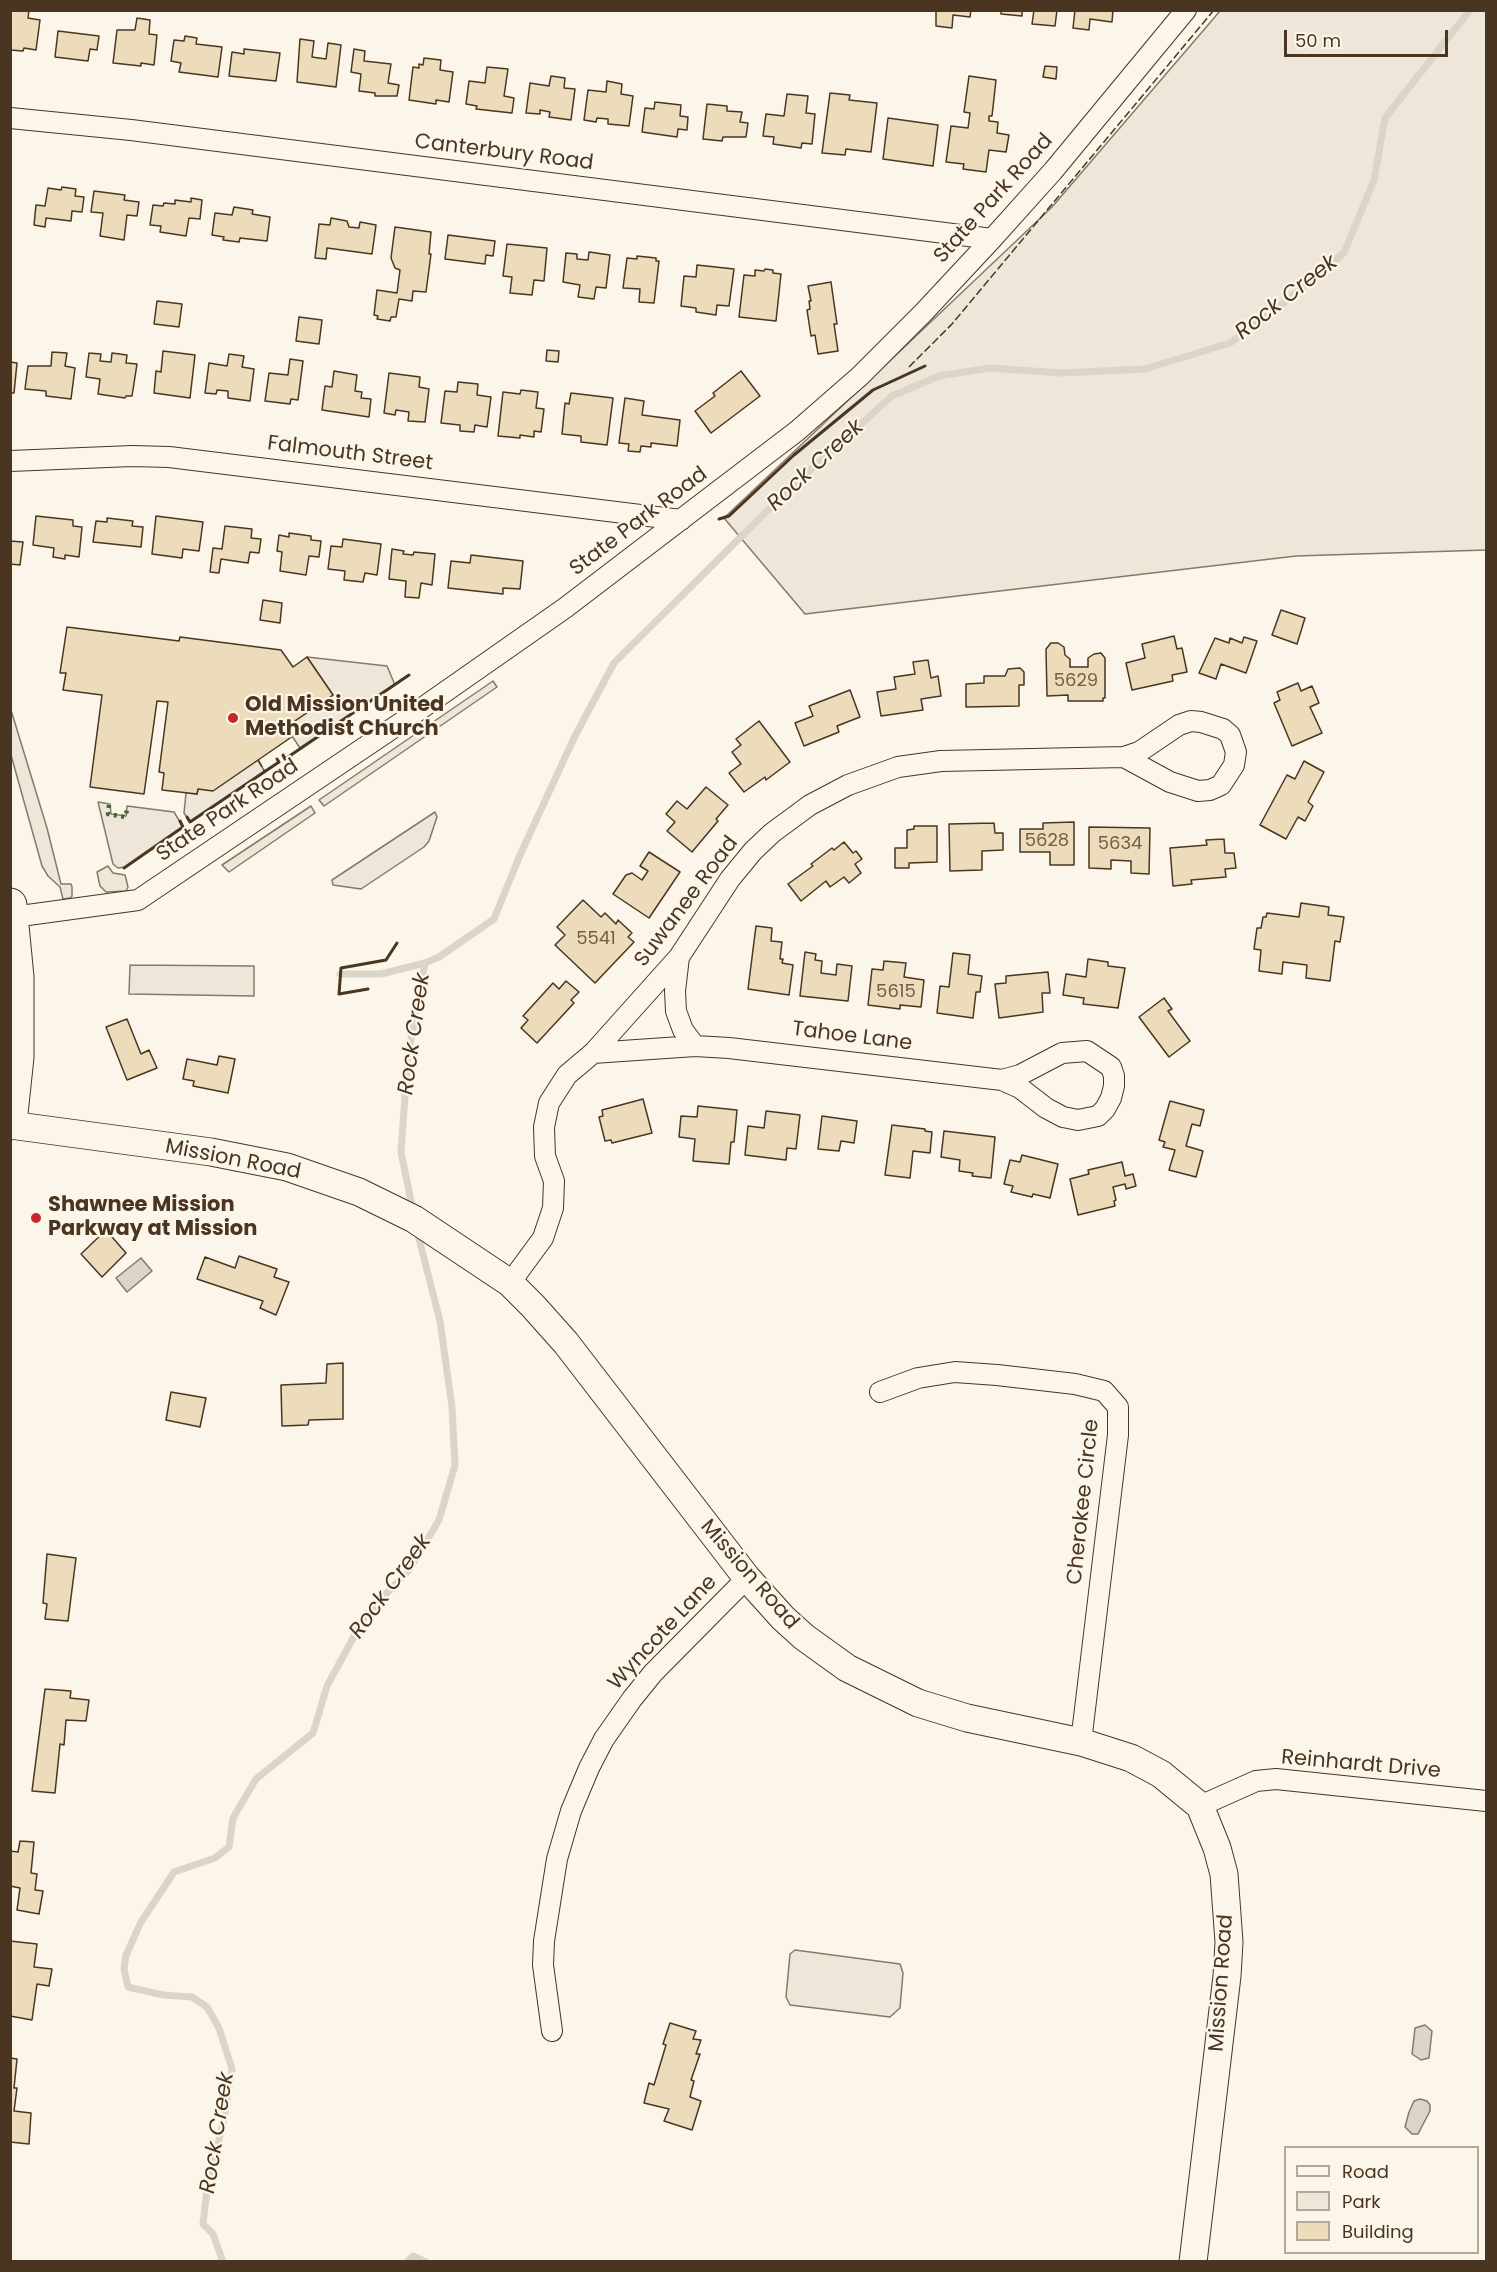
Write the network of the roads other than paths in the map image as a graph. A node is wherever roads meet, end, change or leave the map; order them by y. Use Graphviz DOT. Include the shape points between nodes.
graph roads {
  1 [pos="1186,10"];
  2 [pos="10,118"];
  3 [pos="992,239"];
  4 [pos="10,461"];
  5 [pos="681,520"];
  6 [pos="1124,757"];
  7 [pos="12,911"];
  8 [pos="679,957"];
  9 [pos="695,1046"];
  10 [pos="593,1053"];
  11 [pos="1002,1080"];
  12 [pos="10,1124"];
  13 [pos="503,1278"];
  14 [pos="880,1392"];
  15 [pos="747,1578"];
  16 [pos="1081,1742"];
  17 [pos="1486,1801"];
  18 [pos="1200,1806"];
  19 [pos="552,2031"];
  20 [pos="1193,2262"];
  1 -- 3 [label="street, State Park Road"];
  2 -- 3 [label="street, Canterbury Road"];
  3 -- 5 [label="street, State Park Road" via="860,376 797,431"];
  4 -- 5 [label="street, Falmouth Street" via="169,456"];
  5 -- 7 [label="street, State Park Road" via="565,608 138,900"];
  6 -- 6 [label="street, Suwanee Road" via="1191,722 1223,729 1230,735 1236,752 1221,785 1198,791 1170,782"];
  6 -- 8 [label="street, Suwanee Road" via="941,761 890,769 848,785 810,805 753,851"];
  7 -- 12 [label="highway" via="17,1046"];
  8 -- 9 [label="street" via="676,1011"];
  8 -- 10 [label="street, Suwanee Road"];
  9 -- 10 [label="street, Tahoe Lane"];
  9 -- 11 [label="street, Tahoe Lane" via="761,1050"];
  10 -- 13 [label="street, Suwanee Road" via="567,1075 549,1103 544,1126 545,1156 554,1181 553,1208 543,1238"];
  11 -- 11 [label="street, Tahoe Lane" via="1062,1053 1087,1052 1111,1067 1114,1086 1112,1098 1098,1116 1078,1120 1063,1117"];
  12 -- 13 [label="main road, Mission Road" via="211,1152 286,1167 359,1192 414,1219"];
  13 -- 15 [label="main road, Mission Road" via="566,1343"];
  14 -- 16 [label="street, Cherokee Circle" via="927,1376 955,1372 1075,1384 1104,1391 1118,1407 1118,1435"];
  15 -- 16 [label="main road, Mission Road" via="804,1637 874,1683 918,1703 967,1718"];
  15 -- 19 [label="street, Wyncote Lane" via="653,1673 604,1739 589,1768 557,1859 544,1941 545,1990"];
  16 -- 18 [label="main road, Mission Road" via="1131,1758 1161,1774"];
  17 -- 18 [label="street, Reinhardt Drive" via="1276,1779 1256,1781"];
  18 -- 20 [label="main road, Mission Road" via="1224,1874 1228,1942"];
}
